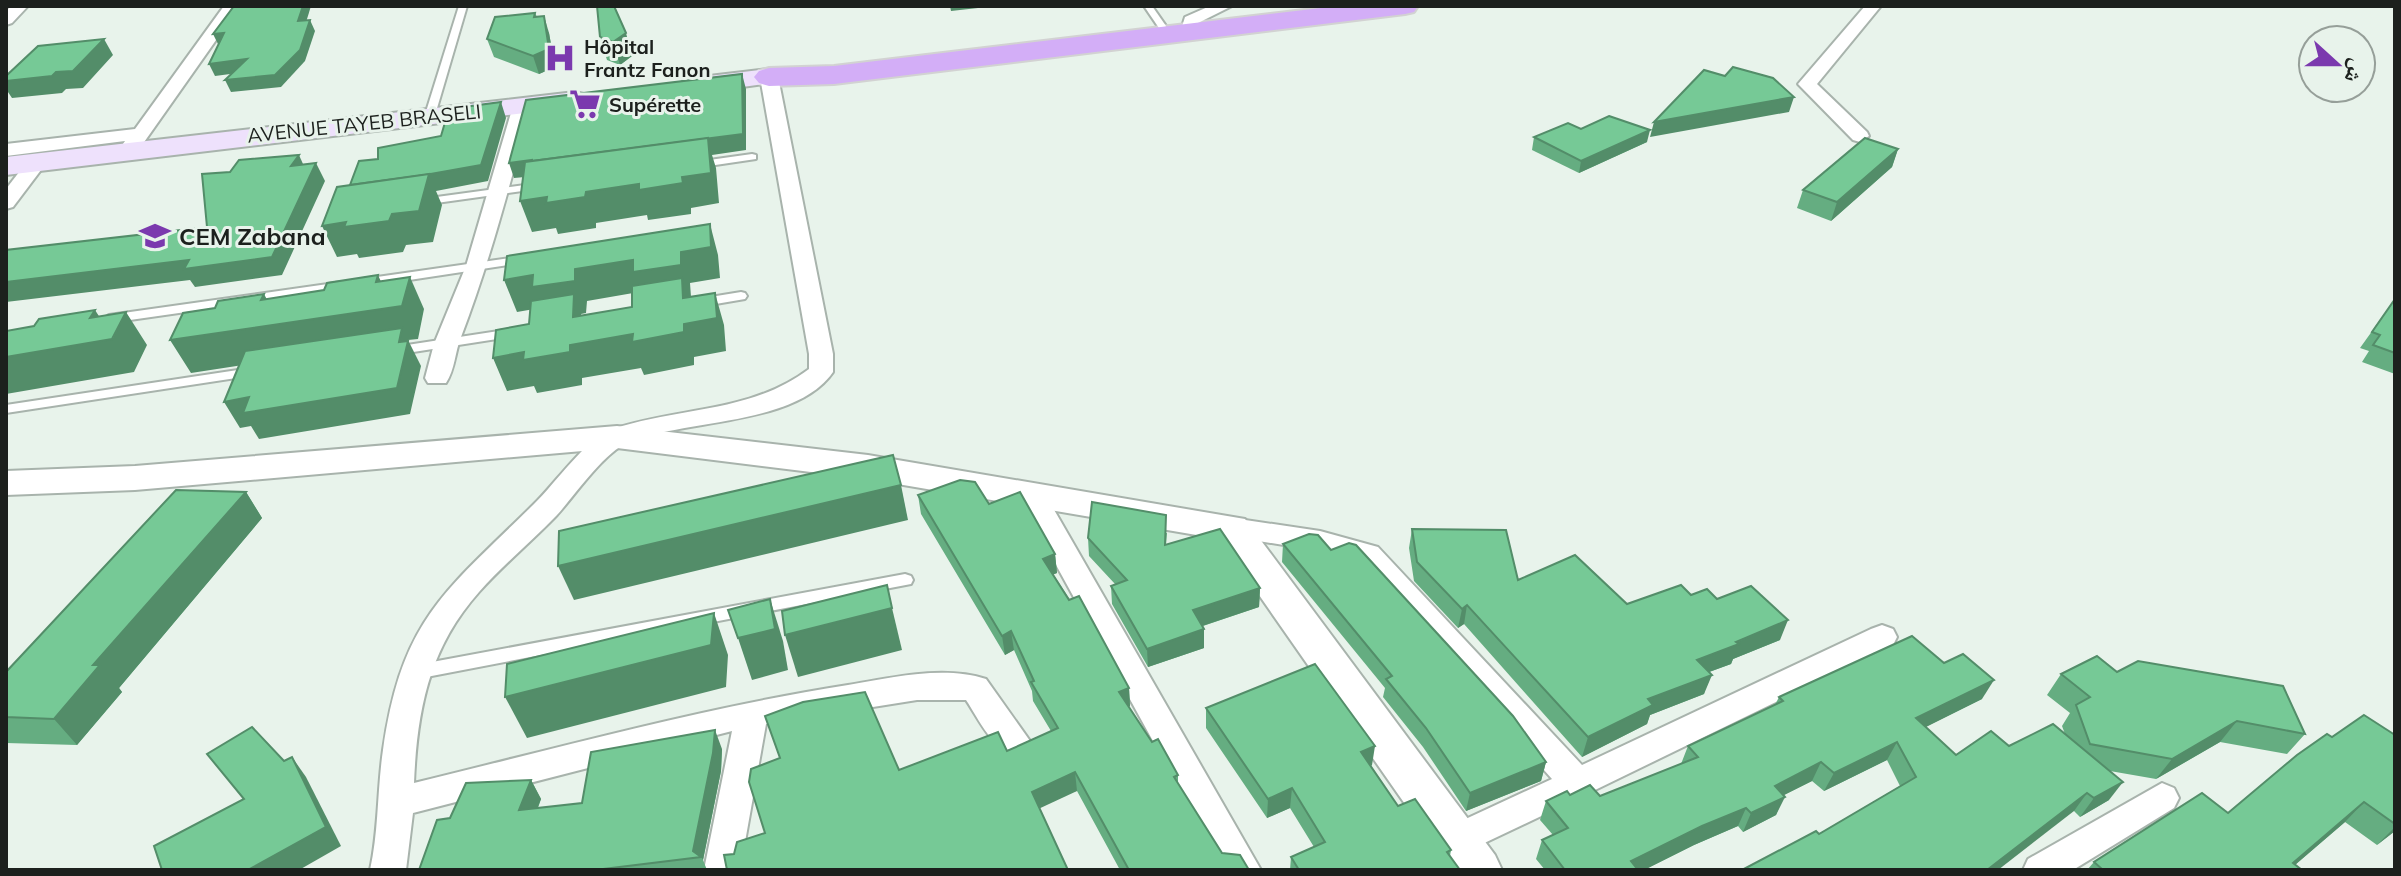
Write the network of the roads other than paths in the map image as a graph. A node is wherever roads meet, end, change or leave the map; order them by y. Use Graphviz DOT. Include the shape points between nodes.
graph roads {
  1 [pos="20,6"];
  2 [pos="232,6"];
  3 [pos="463,6"];
  4 [pos="1224,6"];
  5 [pos="1344,6"];
  6 [pos="1405,6"];
  7 [pos="1873,6"];
  8 [pos="6,20"];
  9 [pos="1172,22"];
  10 [pos="769,77"];
  11 [pos="661,90"];
  12 [pos="599,97"];
  13 [pos="522,106"];
  14 [pos="430,115"];
  15 [pos="1860,136"];
  16 [pos="134,142"];
  17 [pos="6,150"];
  18 [pos="752,157"];
  19 [pos="37,162"];
  20 [pos="6,166"];
  21 [pos="676,167"];
  22 [pos="556,184"];
  23 [pos="496,192"];
  24 [pos="6,203"];
  25 [pos="417,203"];
  26 [pos="537,258"];
  27 [pos="477,266"];
  28 [pos="741,296"];
  29 [pos="679,306"];
  30 [pos="100,320"];
  31 [pos="524,331"];
  32 [pos="446,344"];
  33 [pos="383,353"];
  34 [pos="273,369"];
  35 [pos="437,378"];
  36 [pos="6,409"];
  37 [pos="744,409"];
  38 [pos="617,437"];
  39 [pos="711,450"];
  40 [pos="6,483"];
  41 [pos="1031,494"];
  42 [pos="1232,528"];
  43 [pos="905,580"];
  44 [pos="1882,637"];
  45 [pos="416,672"];
  46 [pos="752,713"];
  47 [pos="1013,741"];
  48 [pos="1579,785"];
  49 [pos="2162,798"];
  50 [pos="394,803"];
  51 [pos="1468,855"];
  52 [pos="388,870"];
  53 [pos="722,870"];
  54 [pos="1243,870"];
  55 [pos="2041,870"];
  1 -- 8 [label="street"];
  2 -- 16 [label="street"];
  3 -- 14 [label="lane"];
  4 -- 9 [label="street"];
  5 -- 9 [label="highway"];
  6 -- 9 [label="highway"];
  7 -- 15 [label="street" via="1807,84"];
  9 -- 10 [label="highway" via="834,75"];
  10 -- 11 [label="main road"];
  10 -- 37 [label="street" via="821,372 804,388"];
  12 -- 13 [label="main road, AVENUE TAYEB BRASELI"];
  13 -- 14 [label="main road, AVENUE TAYEB BRASELI"];
  13 -- 23 [label="street"];
  14 -- 16 [label="main road, AVENUE TAYEB BRASELI"];
  16 -- 17 [label="street"];
  16 -- 19 [label="main road, AVENUE TAYEB BRASELI"];
  18 -- 21 [label="lane"];
  19 -- 20 [label="main road, AVENUE TAYEB BRASELI"];
  19 -- 24 [label="street"];
  22 -- 23 [label="lane"];
  23 -- 25 [label="lane"];
  23 -- 27 [label="street"];
  26 -- 27 [label="lane"];
  27 -- 30 [label="lane"];
  27 -- 32 [label="street"];
  28 -- 29 [label="lane"];
  31 -- 32 [label="lane"];
  32 -- 33 [label="lane"];
  32 -- 35 [label="street"];
  34 -- 36 [label="lane"];
  37 -- 38 [label="street"];
  37 -- 39 [label="street"];
  38 -- 39 [label="street"];
  38 -- 40 [label="street" via="135,478"];
  38 -- 45 [label="street" via="458,596 427,640"];
  39 -- 41 [label="street" via="868,467"];
  41 -- 42 [label="street"];
  41 -- 54 [label="street"];
  42 -- 48 [label="street" via="1368,554"];
  42 -- 51 [label="street"];
  43 -- 45 [label="lane"];
  44 -- 48 [label="street"];
  45 -- 50 [label="street"];
  46 -- 47 [label="street" via="917,687 975,688"];
  46 -- 50 [label="street"];
  46 -- 53 [label="street"];
  48 -- 51 [label="street"];
  49 -- 55 [label="street"];
  50 -- 52 [label="street"];
}
